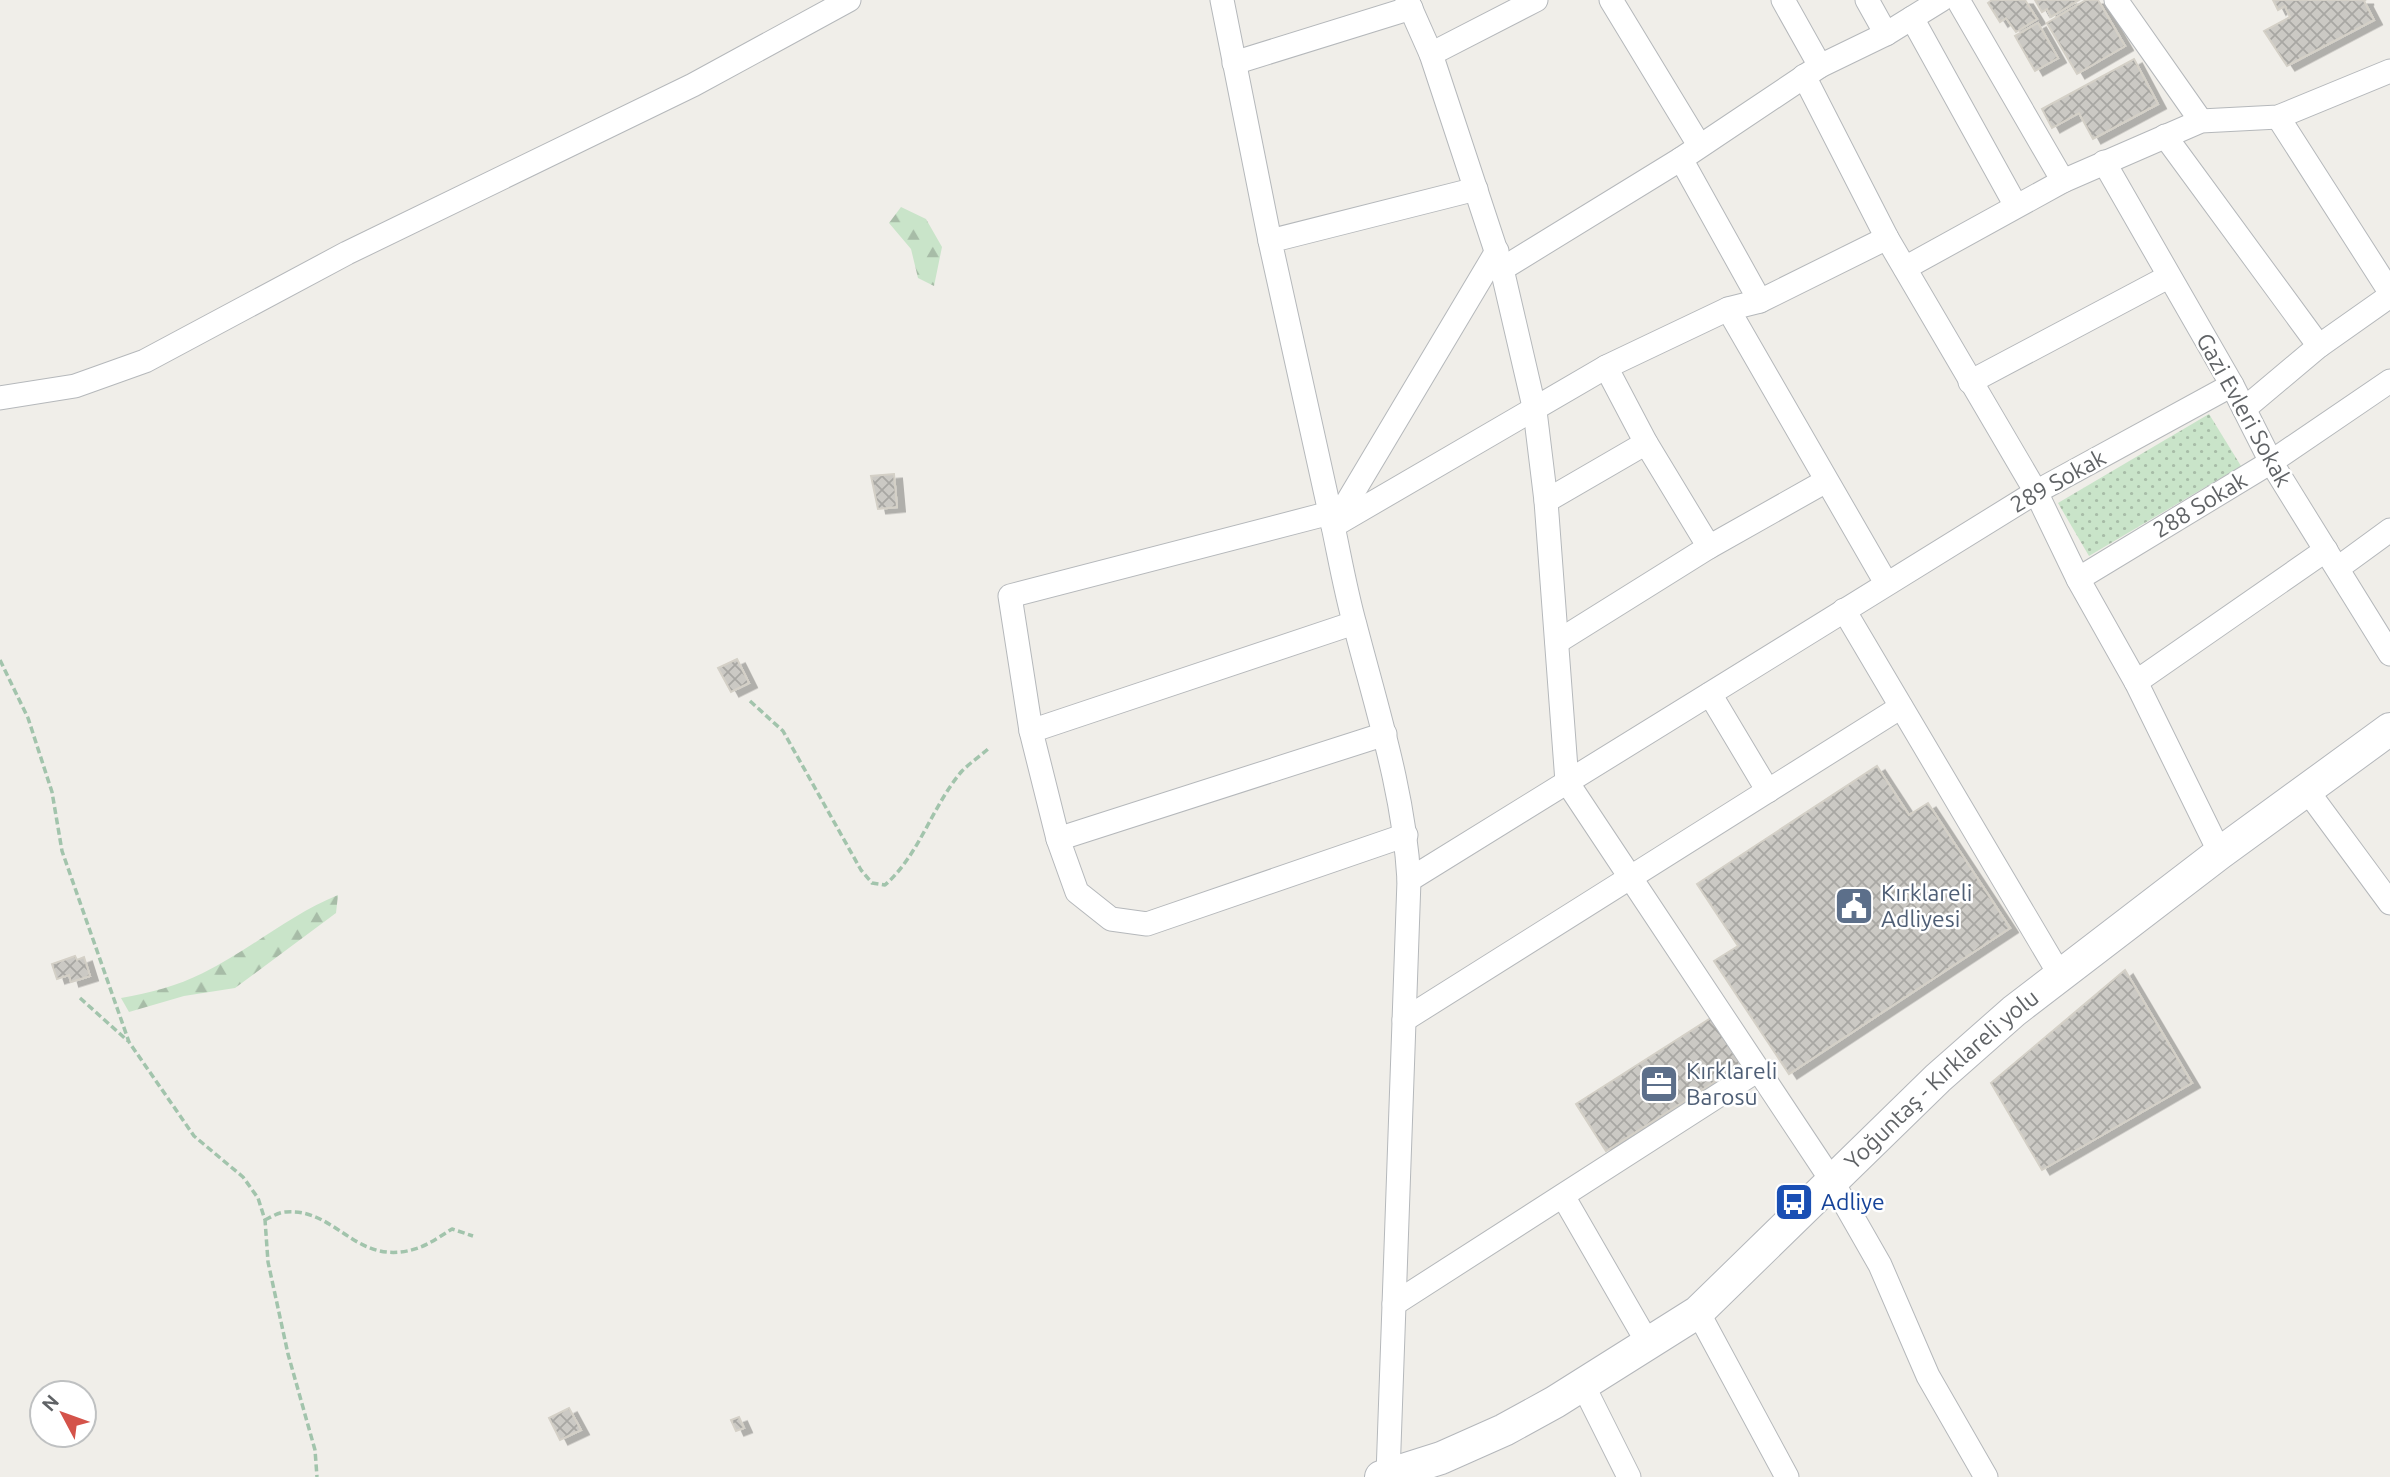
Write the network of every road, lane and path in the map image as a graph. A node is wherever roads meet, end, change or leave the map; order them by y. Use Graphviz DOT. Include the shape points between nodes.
graph roads {
  1 [pos="849,0"];
  2 [pos="1222,0"];
  3 [pos="1536,0"];
  4 [pos="1611,0"];
  5 [pos="1783,0"];
  6 [pos="1867,0"];
  7 [pos="1941,0"];
  8 [pos="1958,0"];
  9 [pos="2116,0"];
  10 [pos="1409,4"];
  11 [pos="1912,18"];
  12 [pos="1886,34"];
  13 [pos="1430,54"];
  14 [pos="1234,63"];
  15 [pos="1812,71"];
  16 [pos="2390,71"];
  17 [pos="2278,117"];
  18 [pos="2201,121"];
  19 [pos="2165,136"];
  20 [pos="1699,145"];
  21 [pos="1681,159"];
  22 [pos="2104,162"];
  23 [pos="2063,181"];
  24 [pos="1476,189"];
  25 [pos="2016,206"];
  26 [pos="1887,238"];
  27 [pos="1270,241"];
  28 [pos="1500,260"];
  29 [pos="1905,268"];
  30 [pos="2168,277"];
  31 [pos="2390,294"];
  32 [pos="1760,301"];
  33 [pos="1728,309"];
  34 [pos="2319,346"];
  35 [pos="1606,367"];
  36 [pos="2390,381"];
  37 [pos="1970,382"];
  38 [pos="2232,385"];
  39 [pos="0,398"];
  40 [pos="2244,409"];
  41 [pos="1535,411"];
  42 [pos="1646,443"];
  43 [pos="2271,462"];
  44 [pos="1826,481"];
  45 [pos="2036,492"];
  46 [pos="1546,501"];
  47 [pos="1332,519"];
  48 [pos="2390,530"];
  49 [pos="1709,547"];
  50 [pos="2332,559"];
  51 [pos="2078,579"];
  52 [pos="1886,583"];
  53 [pos="1844,610"];
  54 [pos="1354,623"];
  55 [pos="1557,642"];
  56 [pos="2390,654"];
  57 [pos="0,660"];
  58 [pos="2136,682"];
  59 [pos="1710,694"];
  60 [pos="750,701"];
  61 [pos="1901,707"];
  62 [pos="2390,729"];
  63 [pos="1031,731"];
  64 [pos="1385,734"];
  65 [pos="988,750"];
  66 [pos="1567,782"];
  67 [pos="2306,789"];
  68 [pos="1768,791"];
  69 [pos="1406,835"];
  70 [pos="1058,839"];
  71 [pos="2220,853"];
  72 [pos="1630,877"];
  73 [pos="1409,880"];
  74 [pos="2390,903"];
  75 [pos="2060,975"];
  76 [pos="80,998"];
  77 [pos="1404,1020"];
  78 [pos="129,1042"];
  79 [pos="1758,1070"];
  80 [pos="1832,1181"];
  81 [pos="1563,1196"];
  82 [pos="265,1220"];
  83 [pos="473,1236"];
  84 [pos="1394,1304"];
  85 [pos="1698,1312"];
  86 [pos="1649,1345"];
  87 [pos="1583,1385"];
  88 [pos="1386,1476"];
  89 [pos="317,1477"];
  90 [pos="1629,1477"];
  91 [pos="1787,1477"];
  92 [pos="1986,1477"];
  1 -- 39 [label="street" via="692,85 347,253 145,361 75,386"];
  2 -- 14 [label="street"];
  3 -- 13 [label="street"];
  4 -- 20 [label="street"];
  5 -- 15 [label="street"];
  6 -- 12 [label="street"];
  7 -- 11 [label="street"];
  8 -- 23 [label="street"];
  9 -- 18 [label="street"];
  10 -- 13 [label="street"];
  10 -- 14 [label="street"];
  11 -- 12 [label="street"];
  11 -- 25 [label="street"];
  12 -- 15 [label="street"];
  13 -- 24 [label="street"];
  14 -- 27 [label="street"];
  15 -- 20 [label="street"];
  15 -- 26 [label="street"];
  16 -- 17 [label="street"];
  17 -- 18 [label="street"];
  17 -- 31 [label="street"];
  18 -- 19 [label="street"];
  19 -- 22 [label="street"];
  19 -- 34 [label="street"];
  20 -- 21 [label="street"];
  21 -- 28 [label="street"];
  21 -- 32 [label="street"];
  22 -- 23 [label="street"];
  22 -- 30 [label="street, Gazi Evleri Sokak"];
  23 -- 25 [label="street"];
  24 -- 27 [label="street"];
  24 -- 28 [label="street"];
  25 -- 29 [label="street"];
  26 -- 29 [label="street"];
  26 -- 32 [label="street"];
  27 -- 47 [label="street"];
  28 -- 41 [label="street"];
  28 -- 47 [label="street"];
  29 -- 37 [label="street"];
  30 -- 37 [label="street"];
  30 -- 38 [label="street, Gazi Evleri Sokak"];
  31 -- 34 [label="street"];
  32 -- 33 [label="street"];
  33 -- 35 [label="street"];
  33 -- 44 [label="street"];
  34 -- 40 [label="street"];
  35 -- 41 [label="street"];
  35 -- 42 [label="street"];
  36 -- 43 [label="street, 288 Sokak"];
  37 -- 45 [label="street"];
  38 -- 40 [label="street, Gazi Evleri Sokak"];
  38 -- 45 [label="street, 289 Sokak"];
  40 -- 43 [label="street, Gazi Evleri Sokak"];
  41 -- 46 [label="street"];
  41 -- 47 [label="street"];
  42 -- 46 [label="street"];
  42 -- 49 [label="street"];
  43 -- 50 [label="street, Gazi Evleri Sokak"];
  43 -- 51 [label="street, 288 Sokak"];
  44 -- 49 [label="street"];
  44 -- 52 [label="street"];
  45 -- 51 [label="street"];
  45 -- 52 [label="street, 289 Sokak"];
  46 -- 55 [label="street"];
  47 -- 54 [label="street"];
  47 -- 63 [label="street" via="1010,596"];
  48 -- 50 [label="street"];
  49 -- 55 [label="street"];
  50 -- 56 [label="street, Gazi Evleri Sokak"];
  50 -- 58 [label="street"];
  51 -- 58 [label="street"];
  52 -- 53 [label="street, 289 Sokak"];
  53 -- 59 [label="street, 289 Sokak"];
  53 -- 61 [label="street"];
  54 -- 63 [label="street"];
  54 -- 64 [label="street"];
  55 -- 66 [label="street"];
  57 -- 78 [label="path" via="27,718 52,792 62,852"];
  58 -- 71 [label="street"];
  59 -- 66 [label="street, 289 Sokak"];
  59 -- 68 [label="street"];
  60 -- 65 [label="path" via="783,731 872,883 885,885 901,871 964,769"];
  61 -- 68 [label="street"];
  61 -- 75 [label="street"];
  62 -- 67 [label="street, Yoğuntaş - Kırklareli yolu"];
  63 -- 70 [label="street"];
  64 -- 69 [label="street"];
  64 -- 70 [label="street"];
  66 -- 72 [label="street"];
  66 -- 73 [label="street, 289 Sokak"];
  67 -- 71 [label="street, Yoğuntaş - Kırklareli yolu"];
  67 -- 74 [label="street"];
  68 -- 72 [label="street"];
  69 -- 70 [label="street" via="1147,924 1111,919 1077,892"];
  69 -- 73 [label="street"];
  71 -- 75 [label="street, Yoğuntaş - Kırklareli yolu"];
  72 -- 77 [label="street"];
  72 -- 79 [label="street"];
  73 -- 77 [label="street"];
  75 -- 80 [label="street, Yoğuntaş - Kırklareli yolu" via="1938,1077"];
  76 -- 78 [label="path"];
  77 -- 84 [label="street"];
  78 -- 82 [label="path" via="194,1136 243,1177 258,1198"];
  79 -- 80 [label="street"];
  79 -- 81 [label="street"];
  80 -- 85 [label="street, Yoğuntaş - Kırklareli yolu"];
  80 -- 92 [label="street" via="1880,1265 1928,1376"];
  81 -- 84 [label="street"];
  81 -- 86 [label="street"];
  82 -- 83 [label="path" via="285,1212 326,1220 360,1246 387,1251 418,1248 452,1229"];
  82 -- 89 [label="path" via="268,1262 315,1450"];
  84 -- 88 [label="street"];
  85 -- 86 [label="street, Yoğuntaş - Kırklareli yolu"];
  85 -- 91 [label="street"];
  86 -- 87 [label="street, Yoğuntaş - Kırklareli yolu"];
  87 -- 88 [label="street, Yoğuntaş - Kırklareli yolu" via="1504,1430"];
  87 -- 90 [label="street"];
}
